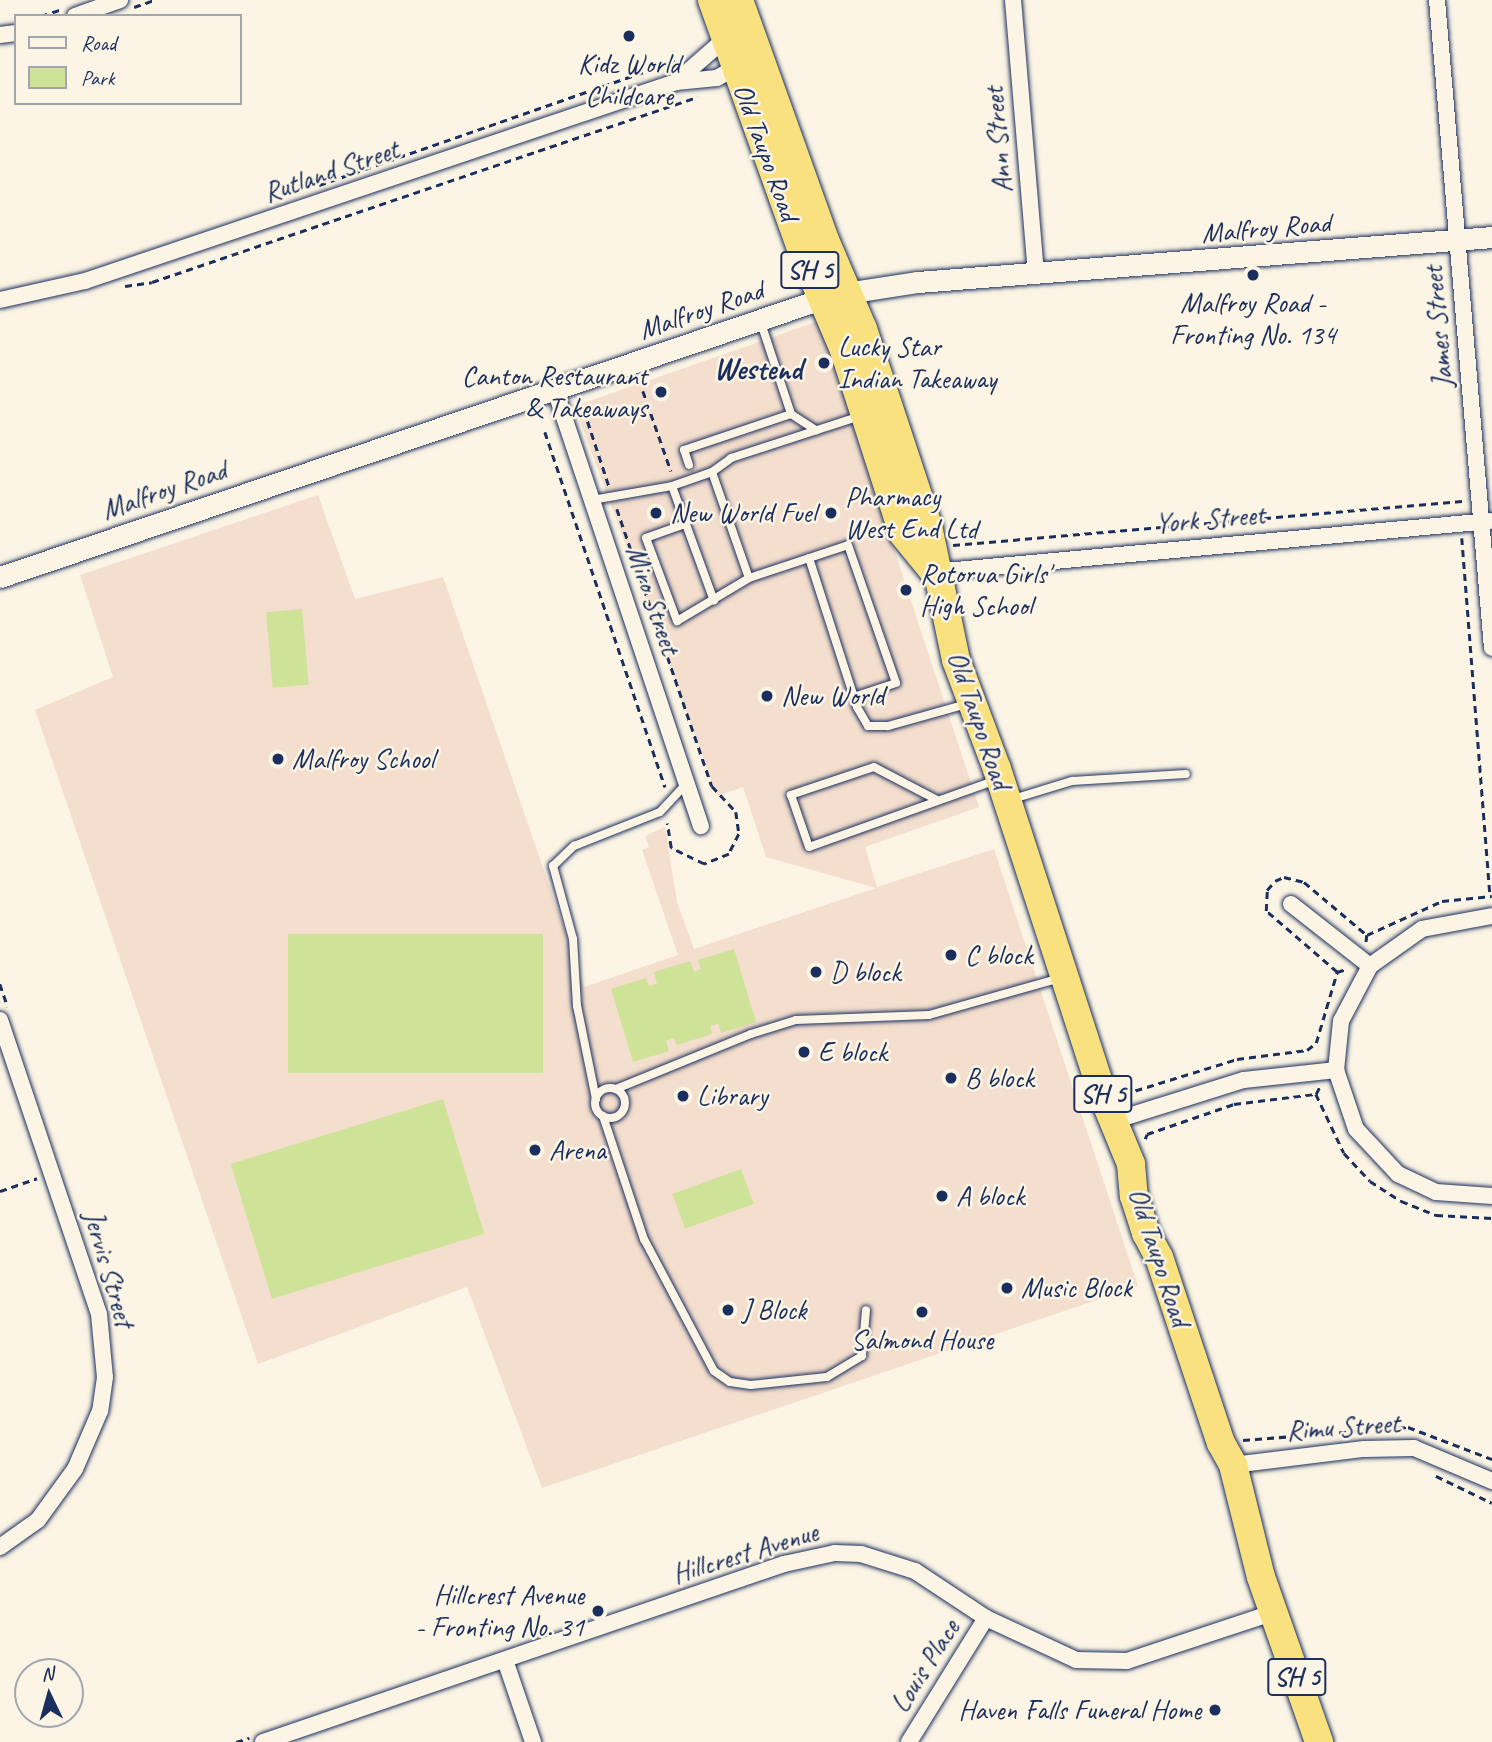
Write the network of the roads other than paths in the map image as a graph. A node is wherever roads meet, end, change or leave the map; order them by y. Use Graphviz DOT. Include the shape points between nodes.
graph roads {
  1 [pos="120,0"];
  2 [pos="712,0"];
  3 [pos="739,0"];
  4 [pos="1013,0"];
  5 [pos="1437,0"];
  6 [pos="81,14"];
  7 [pos="725,39"];
  8 [pos="746,61"];
  9 [pos="676,82"];
  10 [pos="1492,237"];
  11 [pos="1457,240"];
  12 [pos="1037,276"];
  13 [pos="834,296"];
  14 [pos="0,300"];
  15 [pos="760,320"];
  16 [pos="555,390"];
  17 [pos="791,414"];
  18 [pos="867,414"];
  19 [pos="816,430"];
  20 [pos="689,464"];
  21 [pos="712,472"];
  22 [pos="672,486"];
  23 [pos="592,500"];
  24 [pos="1487,521"];
  25 [pos="685,524"];
  26 [pos="809,558"];
  27 [pos="934,572"];
  28 [pos="0,577"];
  29 [pos="749,578"];
  30 [pos="714,601"];
  31 [pos="1492,648"];
  32 [pos="854,697"];
  33 [pos="970,702"];
  34 [pos="1186,775"];
  35 [pos="687,782"];
  36 [pos="1003,790"];
  37 [pos="937,800"];
  38 [pos="701,826"];
  39 [pos="1292,904"];
  40 [pos="1492,916"];
  41 [pos="1370,966"];
  42 [pos="1063,977"];
  43 [pos="4,1015"];
  44 [pos="1336,1070"];
  45 [pos="616,1089"];
  46 [pos="596,1099"];
  47 [pos="1120,1107"];
  48 [pos="603,1116"];
  49 [pos="1492,1196"];
  50 [pos="866,1310"];
  51 [pos="1233,1465"];
  52 [pos="1492,1480"];
  53 [pos="0,1547"];
  54 [pos="1272,1613"];
  55 [pos="986,1618"];
  56 [pos="505,1660"];
  57 [pos="262,1738"];
  58 [pos="533,1742"];
  59 [pos="909,1742"];
  60 [pos="1319,1742"];
  1 -- 6 [label="street"];
  2 -- 7 [label="highway, Old Taupo Road / SH 5"];
  3 -- 8 [label="highway, Old Taupo Road / SH 5"];
  4 -- 12 [label="street, Ann Street"];
  5 -- 11 [label="street, James Street"];
  7 -- 8 [label="highway, Old Taupo Road / SH 5"];
  7 -- 9 [label="street, Rutland Street"];
  8 -- 9 [label="street, Rutland Street" via="717,78"];
  8 -- 13 [label="highway, Old Taupo Road / SH 5"];
  9 -- 14 [label="street, Rutland Street" via="85,281"];
  10 -- 11 [label="main road, Malfroy Road"];
  11 -- 12 [label="main road, Malfroy Road"];
  11 -- 24 [label="street, James Street"];
  12 -- 13 [label="main road, Malfroy Road" via="918,282"];
  13 -- 15 [label="main road, Malfroy Road"];
  13 -- 18 [label="highway, Old Taupo Road / SH 5"];
  13 -- 27 [label="highway, Old Taupo Road / SH 5" via="928,526"];
  15 -- 16 [label="main road, Malfroy Road"];
  15 -- 17 [label="lane"];
  16 -- 23 [label="street, Miro Street"];
  16 -- 28 [label="main road, Malfroy Road"];
  17 -- 19 [label="lane"];
  17 -- 20 [label="lane" via="684,450"];
  18 -- 19 [label="lane"];
  18 -- 27 [label="highway, Old Taupo Road / SH 5" via="903,534"];
  19 -- 21 [label="lane" via="731,458"];
  21 -- 22 [label="lane"];
  21 -- 29 [label="lane"];
  22 -- 23 [label="lane"];
  22 -- 25 [label="lane"];
  23 -- 35 [label="street, Miro Street"];
  24 -- 27 [label="street, York Street"];
  24 -- 31 [label="street, James Street"];
  25 -- 30 [label="lane"];
  25 -- 30 [label="lane" via="646,538 677,621"];
  26 -- 29 [label="lane"];
  26 -- 32 [label="lane"];
  26 -- 32 [label="lane" via="848,545 896,682"];
  27 -- 33 [label="highway, Old Taupo Road / SH 5"];
  29 -- 30 [label="lane"];
  32 -- 33 [label="lane" via="862,719 878,728"];
  33 -- 36 [label="highway, Old Taupo Road / SH 5"];
  34 -- 36 [label="lane"];
  35 -- 38 [label="street, Miro Street"];
  35 -- 46 [label="lane" via="671,804 574,846 553,866 573,939 577,1006"];
  36 -- 37 [label="lane"];
  36 -- 42 [label="highway, Old Taupo Road / SH 5"];
  37 -- 37 [label="lane" via="809,847 791,795 874,767"];
  39 -- 41 [label="street"];
  40 -- 41 [label="street" via="1422,929"];
  41 -- 44 [label="street" via="1341,1021"];
  42 -- 45 [label="lane" via="929,1015 796,1020"];
  42 -- 47 [label="highway, Old Taupo Road / SH 5" via="1103,1096"];
  43 -- 53 [label="street, Jervis Street" via="99,1314 105,1377 100,1411 75,1469 38,1520"];
  44 -- 47 [label="street" via="1244,1080"];
  44 -- 49 [label="street" via="1356,1129 1390,1167 1436,1192"];
  45 -- 46 [label="lane" via="601,1091"];
  45 -- 48 [label="lane" via="623,1096 624,1110 612,1118"];
  46 -- 48 [label="lane"];
  47 -- 51 [label="highway, Old Taupo Road / SH 5" via="1146,1233 1159,1257"];
  48 -- 50 [label="lane" via="644,1239 714,1371 730,1382 751,1385 800,1383 836,1373 862,1356"];
  51 -- 52 [label="street, Rimu Street" via="1364,1449 1414,1448"];
  51 -- 54 [label="highway, Old Taupo Road / SH 5"];
  54 -- 55 [label="street, Hillcrest Avenue" via="1151,1655 1104,1663 1054,1652"];
  54 -- 60 [label="highway, Old Taupo Road / SH 5"];
  55 -- 56 [label="street, Hillcrest Avenue" via="915,1572 861,1554 835,1553 784,1564"];
  55 -- 59 [label="street, Louis Place"];
  56 -- 57 [label="street, Hillcrest Avenue"];
  56 -- 58 [label="street"];
}
